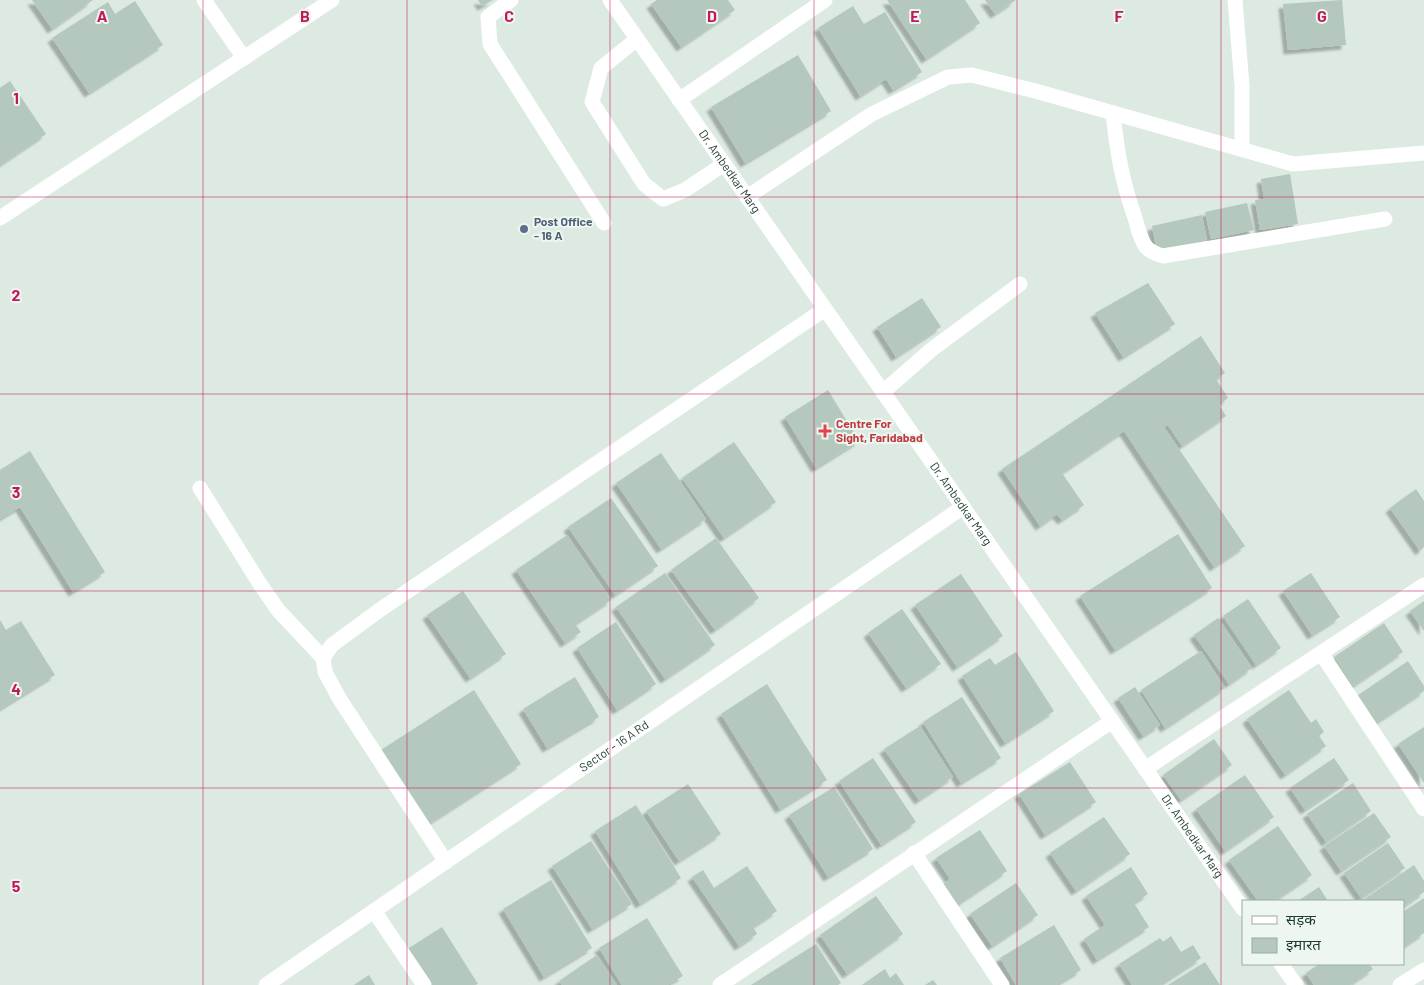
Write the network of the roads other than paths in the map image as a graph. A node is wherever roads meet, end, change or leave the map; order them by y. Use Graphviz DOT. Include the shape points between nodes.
graph roads {
  1 [pos="204,0"];
  2 [pos="332,0"];
  3 [pos="511,0"];
  4 [pos="610,0"];
  5 [pos="826,0"];
  6 [pos="1234,0"];
  7 [pos="637,39"];
  8 [pos="244,58"];
  9 [pos="679,100"];
  10 [pos="1113,113"];
  11 [pos="1242,149"];
  12 [pos="1424,153"];
  13 [pos="724,164"];
  14 [pos="747,197"];
  15 [pos="0,218"];
  16 [pos="1385,219"];
  17 [pos="604,223"];
  18 [pos="1020,284"];
  19 [pos="825,309"];
  20 [pos="883,392"];
  21 [pos="200,488"];
  22 [pos="963,507"];
  23 [pos="1424,585"];
  24 [pos="1321,654"];
  25 [pos="323,658"];
  26 [pos="1112,721"];
  27 [pos="1145,769"];
  28 [pos="1424,809"];
  29 [pos="914,854"];
  30 [pos="446,862"];
  31 [pos="1242,908"];
  32 [pos="374,911"];
  33 [pos="1282,965"];
  34 [pos="1424,970"];
  35 [pos="266,985"];
  36 [pos="424,985"];
  37 [pos="720,985"];
  38 [pos="1002,985"];
  39 [pos="1296,985"];
  40 [pos="1400,985"];
  1 -- 8 [label="street"];
  2 -- 8 [label="street"];
  3 -- 17 [label="street" via="488,17 490,44"];
  4 -- 7 [label="street, Dr. Ambedkar Marg"];
  5 -- 9 [label="street"];
  6 -- 11 [label="street" via="1242,86"];
  7 -- 9 [label="street, Dr. Ambedkar Marg"];
  7 -- 13 [label="street" via="600,68 592,102 644,184 663,199 685,190"];
  8 -- 15 [label="street"];
  9 -- 13 [label="street, Dr. Ambedkar Marg"];
  10 -- 11 [label="street"];
  10 -- 14 [label="street" via="972,75 948,77 872,114"];
  10 -- 16 [label="street" via="1116,152 1125,188 1140,236 1153,253 1163,256"];
  11 -- 12 [label="street" via="1294,164"];
  13 -- 14 [label="street, Dr. Ambedkar Marg"];
  14 -- 19 [label="street, Dr. Ambedkar Marg"];
  18 -- 20 [label="street" via="938,344"];
  19 -- 20 [label="street, Dr. Ambedkar Marg"];
  19 -- 25 [label="street" via="382,609 332,645"];
  20 -- 22 [label="street, Dr. Ambedkar Marg"];
  21 -- 25 [label="street" via="278,610"];
  22 -- 26 [label="street, Dr. Ambedkar Marg"];
  22 -- 30 [label="street, Sector - 16 A Rd"];
  23 -- 24 [label="street"];
  24 -- 27 [label="street"];
  24 -- 28 [label="street"];
  25 -- 30 [label="street" via="325,672 339,698"];
  26 -- 27 [label="street, Dr. Ambedkar Marg"];
  26 -- 29 [label="street"];
  27 -- 31 [label="street, Dr. Ambedkar Marg"];
  29 -- 37 [label="street"];
  29 -- 38 [label="street"];
  30 -- 32 [label="street, Sector - 16 A Rd"];
  32 -- 35 [label="street, Sector - 16 A Rd"];
  32 -- 36 [label="street"];
  33 -- 39 [label="street"];
  34 -- 40 [label="street"];
}
